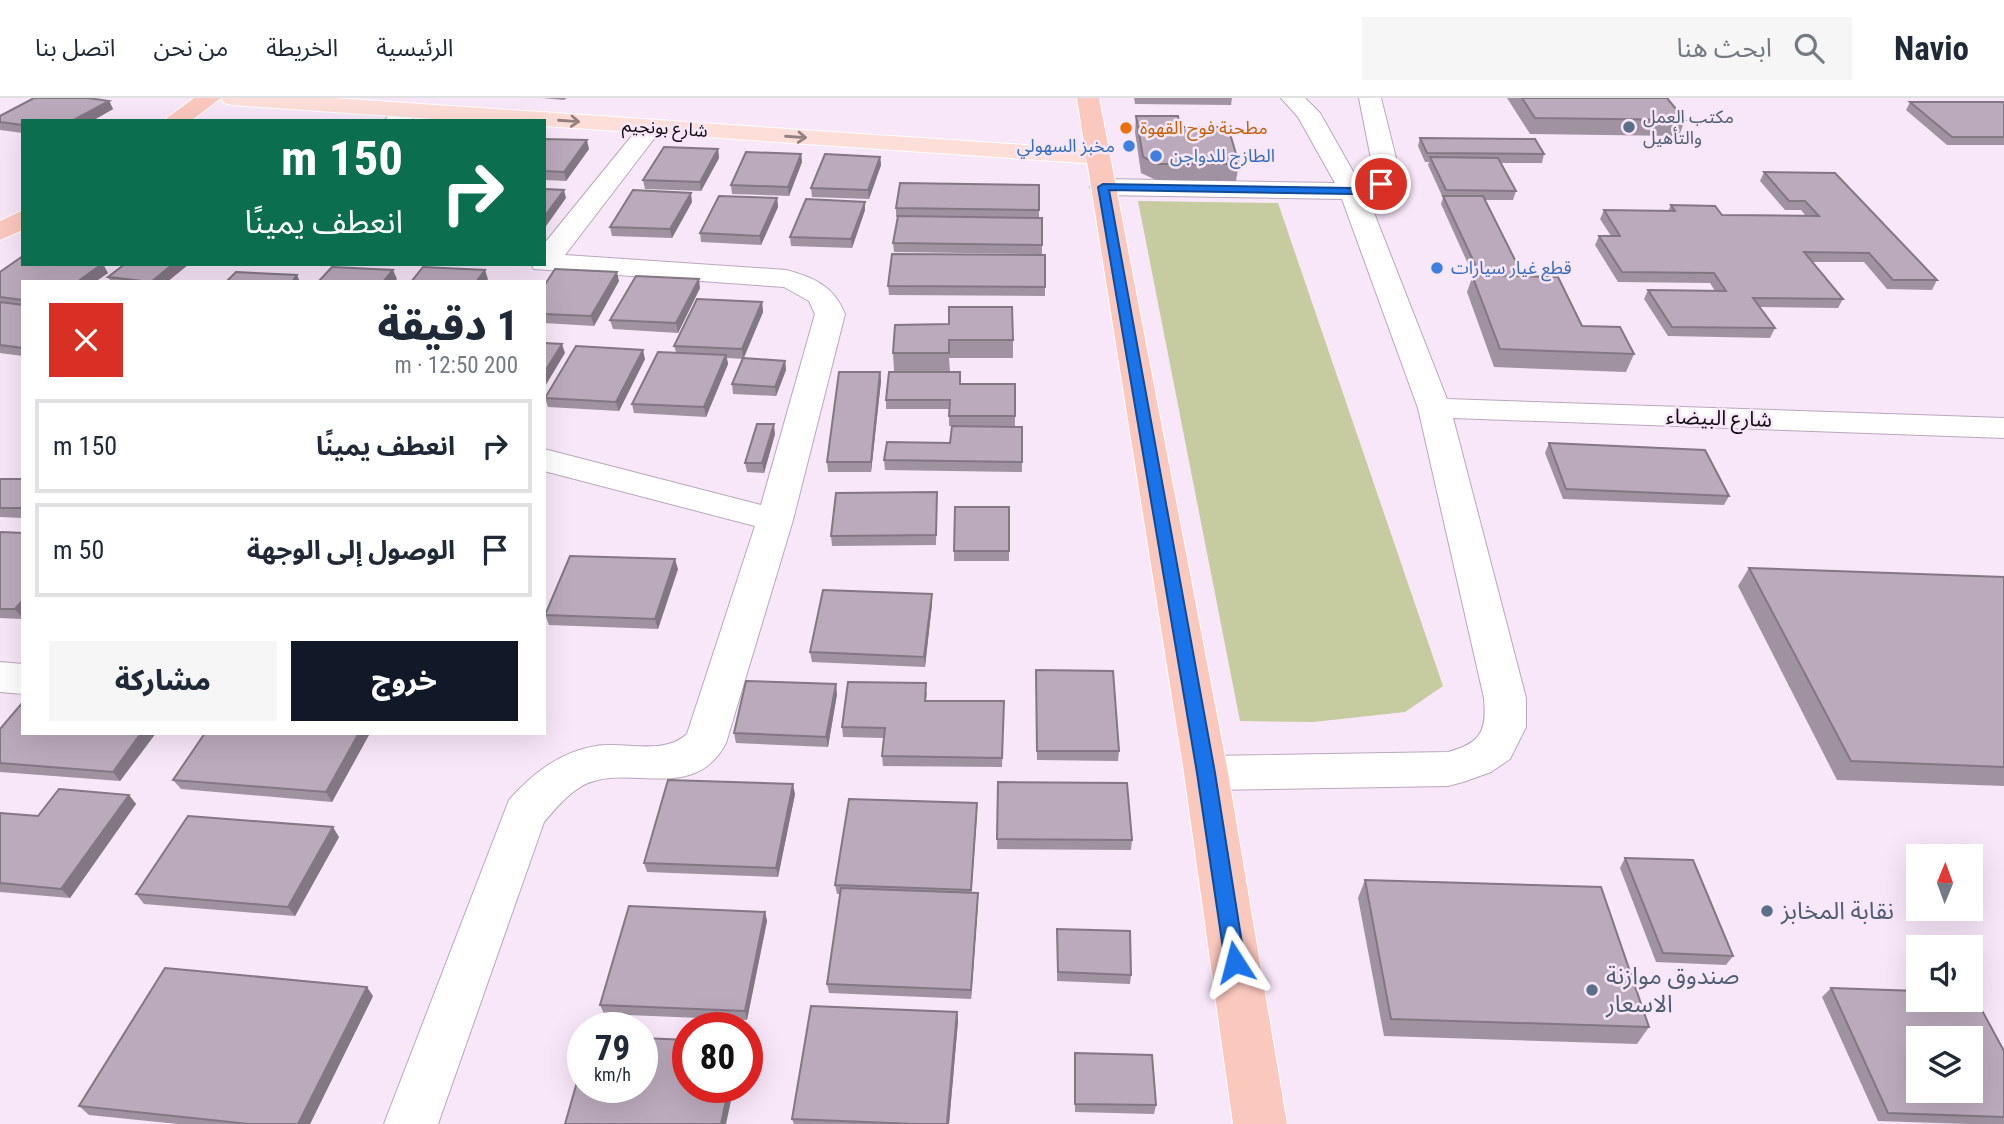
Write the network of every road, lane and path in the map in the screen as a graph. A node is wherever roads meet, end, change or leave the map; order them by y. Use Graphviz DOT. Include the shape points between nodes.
graph roads {
  1 [pos="210,98"];
  2 [pos="232,98"];
  3 [pos="1088,98"];
  4 [pos="1292,98"];
  5 [pos="1370,98"];
  6 [pos="402,115"];
  7 [pos="177,119"];
  8 [pos="485,119"];
  9 [pos="546,122"];
  10 [pos="651,127"];
  11 [pos="1100,172"];
  12 [pos="1352,191"];
  13 [pos="21,219"];
  14 [pos="0,232"];
  15 [pos="546,260"];
  16 [pos="546,263"];
  17 [pos="1434,408"];
  18 [pos="2004,428"];
  19 [pos="546,461"];
  20 [pos="775,520"];
  21 [pos="0,677"];
  22 [pos="21,679"];
  23 [pos="1206,773"];
  24 [pos="411,1124"];
  25 [pos="1260,1124"];
  1 -- 7 [label="highway"];
  2 -- 6 [label="main road, شارع بونجيم"];
  3 -- 11 [label="highway"];
  4 -- 12 [label="street" via="1308,113"];
  5 -- 12 [label="street" via="1387,174 1381,184"];
  6 -- 8 [label="main road, شارع بونجيم, one-way"];
  9 -- 10 [label="main road, شارع بونجيم, one-way"];
  10 -- 11 [label="main road, شارع بونجيم, one-way"];
  10 -- 15 [label="street"];
  11 -- 12 [label="street"];
  11 -- 23 [label="highway"];
  12 -- 17 [label="street"];
  13 -- 14 [label="highway"];
  16 -- 20 [label="street" via="768,276 819,293 830,314"];
  17 -- 18 [label="street, شارع البيضاء"];
  17 -- 23 [label="street" via="1506,698 1508,718 1503,737 1490,753 1472,764 1448,769"];
  19 -- 20 [label="street"];
  20 -- 24 [label="street" via="709,735 698,752 677,760 594,763 554,782 525,813"];
  21 -- 22 [label="street"];
  23 -- 25 [label="highway"];
}
